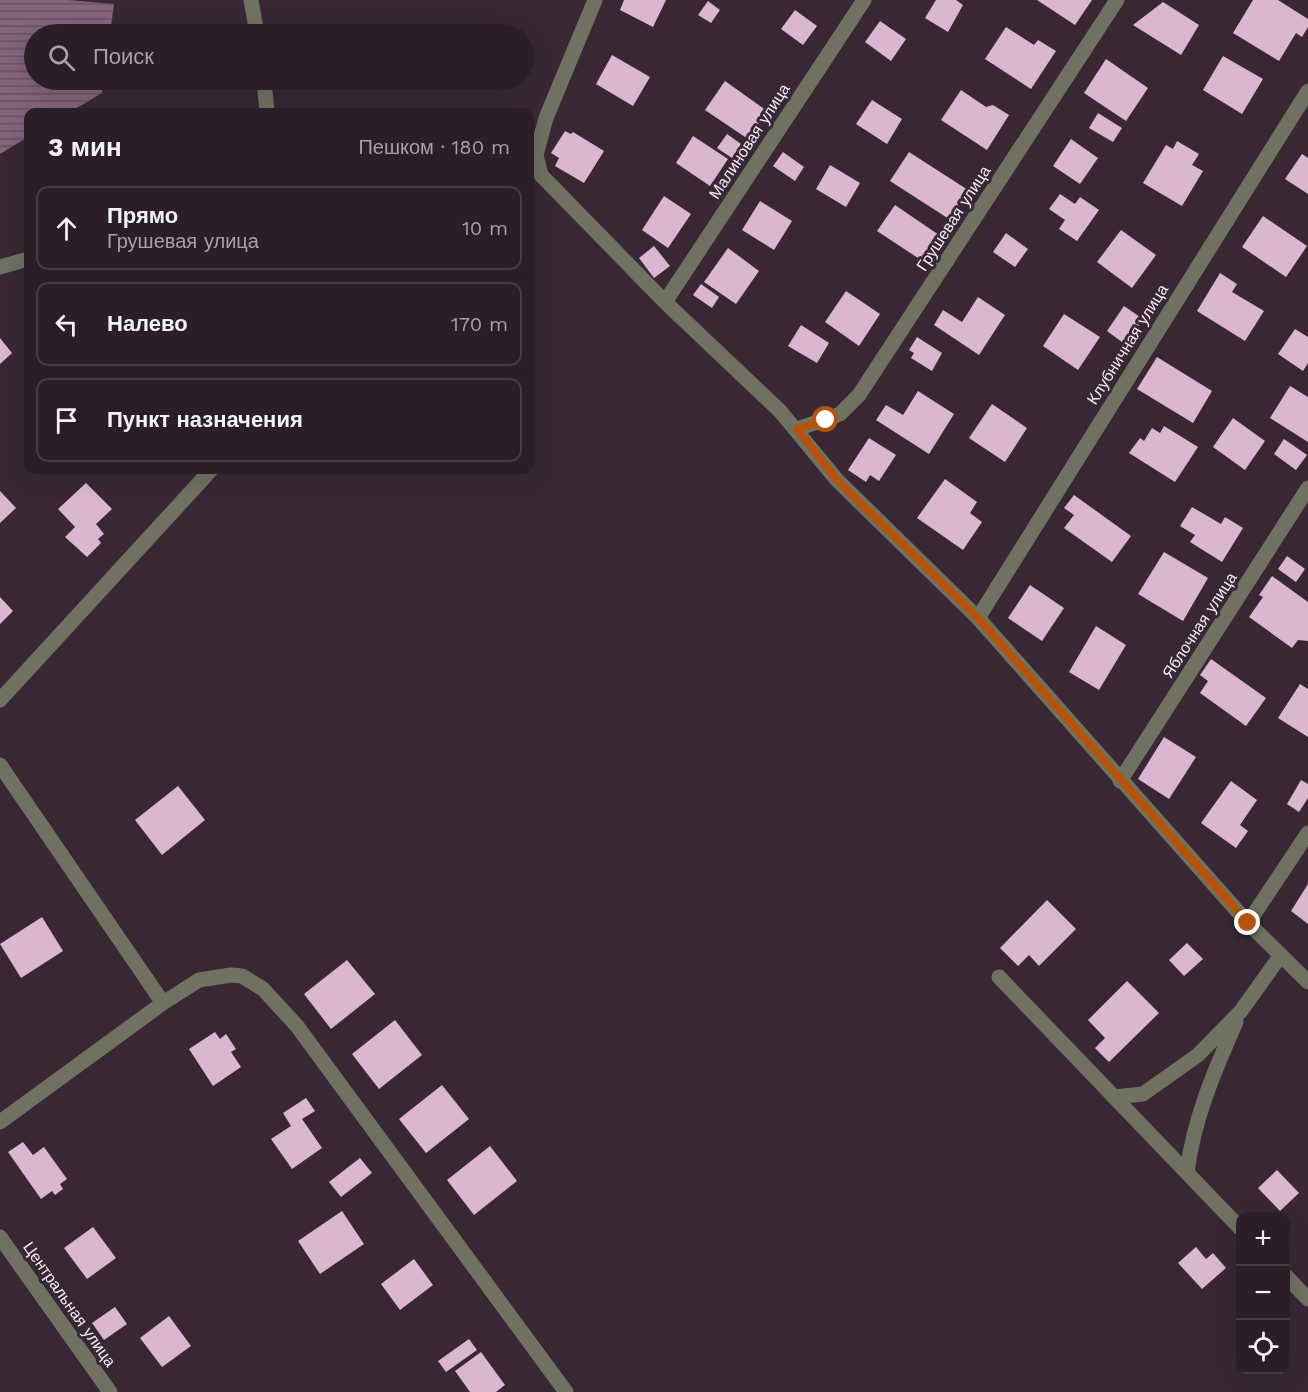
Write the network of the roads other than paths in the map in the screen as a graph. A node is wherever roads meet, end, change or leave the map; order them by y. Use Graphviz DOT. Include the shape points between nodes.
graph roads {
  1 [pos="251,0"];
  2 [pos="595,0"];
  3 [pos="864,0"];
  4 [pos="1117,0"];
  5 [pos="255,24"];
  6 [pos="265,90"];
  7 [pos="1308,92"];
  8 [pos="267,108"];
  9 [pos="24,260"];
  10 [pos="0,267"];
  11 [pos="664,302"];
  12 [pos="797,429"];
  13 [pos="206,474"];
  14 [pos="1308,488"];
  15 [pos="978,618"];
  16 [pos="0,700"];
  17 [pos="0,765"];
  18 [pos="1120,781"];
  19 [pos="1308,833"];
  20 [pos="1248,923"];
  21 [pos="1281,955"];
  22 [pos="999,977"];
  23 [pos="1308,982"];
  24 [pos="163,1003"];
  25 [pos="1241,1011"];
  26 [pos="1115,1096"];
  27 [pos="0,1122"];
  28 [pos="1187,1172"];
  29 [pos="1236,1224"];
  30 [pos="0,1237"];
  31 [pos="1290,1280"];
  32 [pos="1308,1299"];
  33 [pos="110,1392"];
  34 [pos="566,1392"];
  1 -- 5 [label="street"];
  2 -- 11 [label="street" via="546,118 536,162 556,192"];
  3 -- 11 [label="street, Малиновая улица"];
  4 -- 12 [label="street, Грушевая улица" via="859,395 840,414"];
  6 -- 8 [label="street"];
  7 -- 15 [label="street, Клубничная улица"];
  9 -- 10 [label="street"];
  11 -- 12 [label="street"];
  12 -- 15 [label="street" via="837,480"];
  13 -- 16 [label="street"];
  14 -- 18 [label="street, Яблочная улица"];
  15 -- 18 [label="street"];
  17 -- 24 [label="street"];
  18 -- 20 [label="street"];
  19 -- 20 [label="street"];
  20 -- 21 [label="street"];
  21 -- 23 [label="street"];
  21 -- 25 [label="street"];
  22 -- 26 [label="street"];
  24 -- 27 [label="street"];
  24 -- 34 [label="street" via="199,980 214,977 242,976 263,989 297,1026"];
  25 -- 26 [label="street" via="1198,1055 1156,1087 1132,1097"];
  25 -- 28 [label="street" via="1205,1092 1191,1138"];
  26 -- 28 [label="street"];
  28 -- 29 [label="street"];
  30 -- 33 [label="street, Центральная улица"];
  31 -- 32 [label="street"];
}
